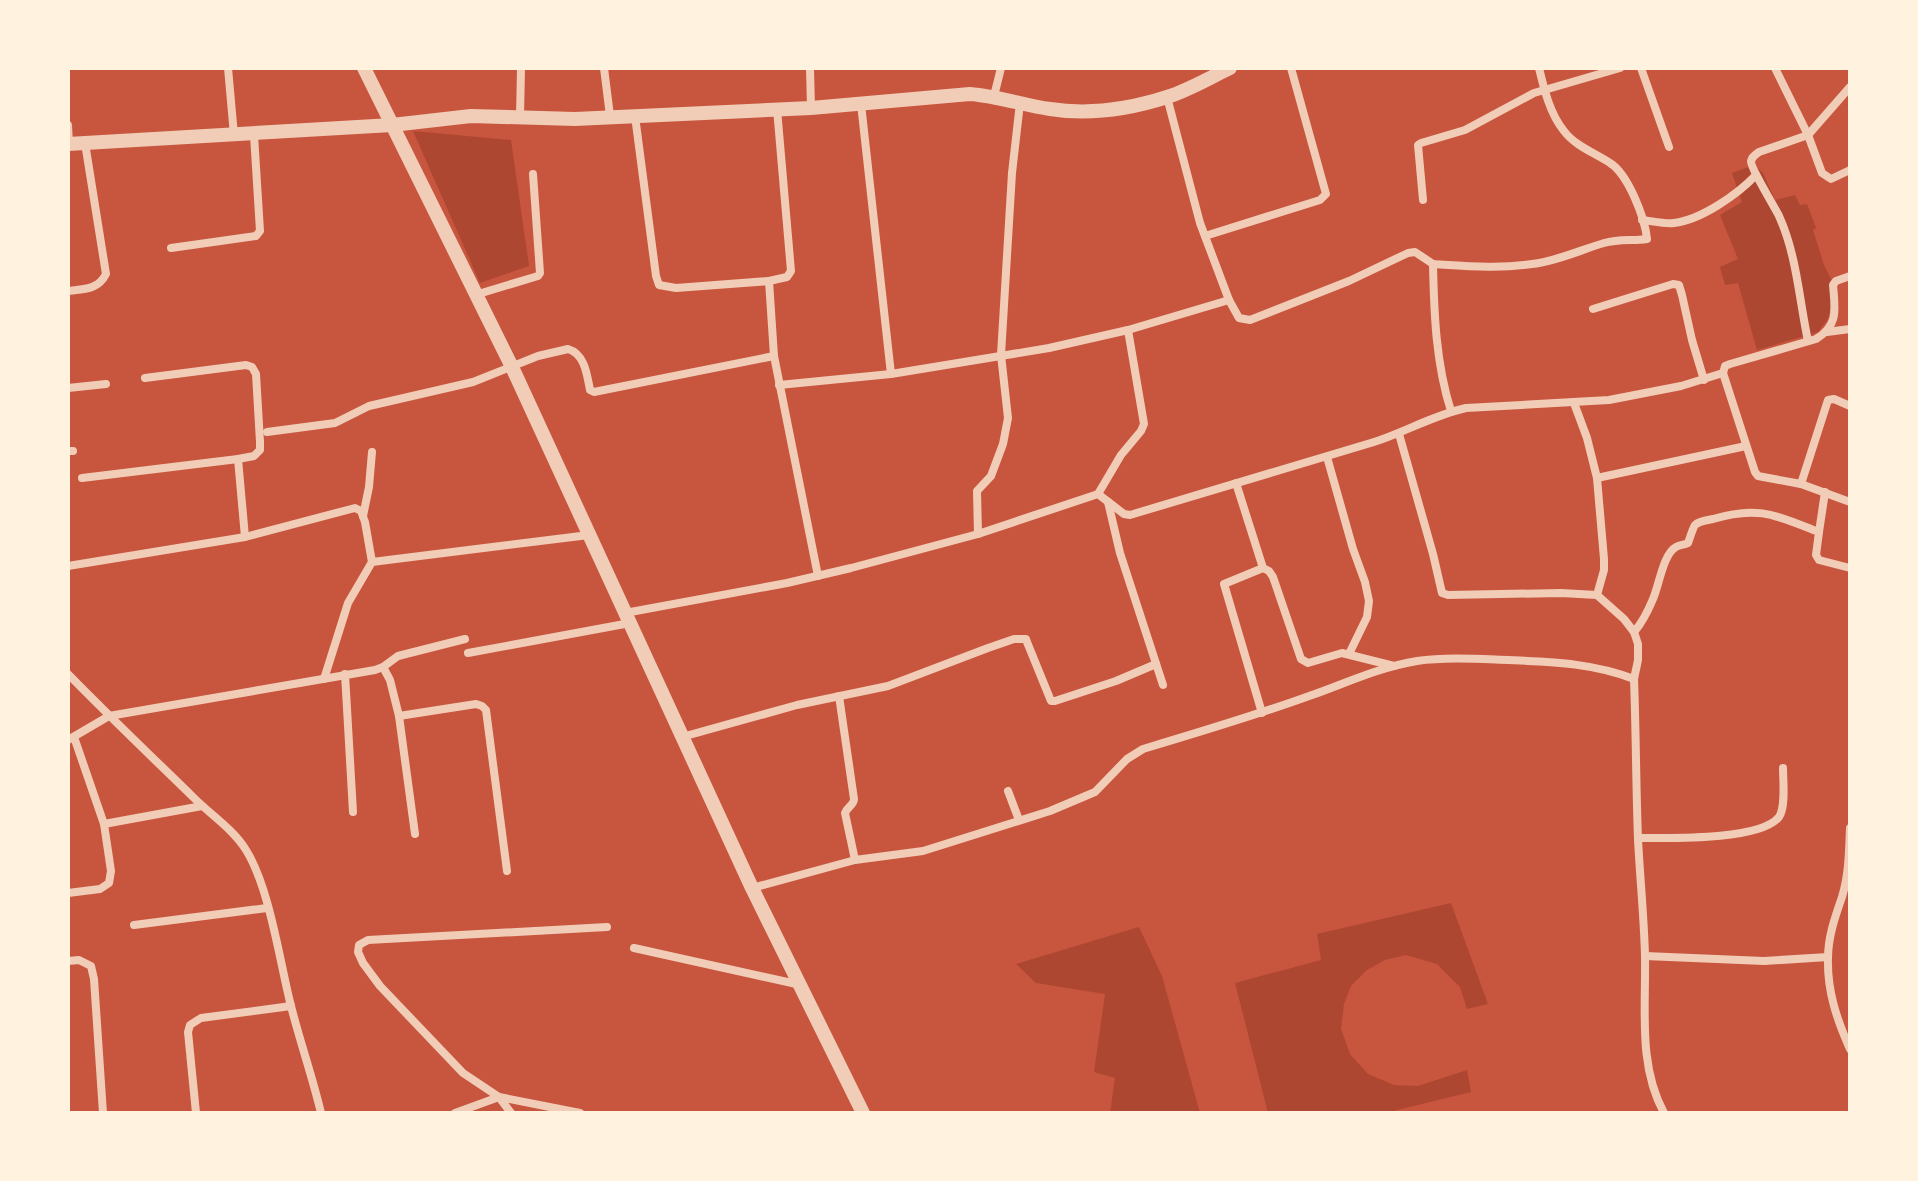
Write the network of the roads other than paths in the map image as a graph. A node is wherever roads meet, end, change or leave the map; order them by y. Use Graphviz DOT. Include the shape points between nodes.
graph roads {
  1 [pos="228,68"];
  2 [pos="364,68"];
  3 [pos="521,68"];
  4 [pos="604,68"];
  5 [pos="810,68"];
  6 [pos="1001,68"];
  7 [pos="1230,68"];
  8 [pos="1291,68"];
  9 [pos="1539,68"];
  10 [pos="1641,68"];
  11 [pos="1775,68"];
  12 [pos="1617,69"];
  13 [pos="1212,72"];
  14 [pos="1850,87"];
  15 [pos="1544,89"];
  16 [pos="994,96"];
  17 [pos="1167,97"];
  18 [pos="1020,103"];
  19 [pos="861,104"];
  20 [pos="811,108"];
  21 [pos="777,109"];
  22 [pos="635,115"];
  23 [pos="610,116"];
  24 [pos="520,117"];
  25 [pos="68,125"];
  26 [pos="392,125"];
  27 [pos="254,135"];
  28 [pos="1808,135"];
  29 [pos="234,136"];
  30 [pos="85,143"];
  31 [pos="69,144"];
  32 [pos="1669,147"];
  33 [pos="1850,170"];
  34 [pos="533,174"];
  35 [pos="1756,175"];
  36 [pos="1423,200"];
  37 [pos="1642,220"];
  38 [pos="1205,236"];
  39 [pos="171,248"];
  40 [pos="1433,264"];
  41 [pos="1850,276"];
  42 [pos="769,281"];
  43 [pos="68,291"];
  44 [pos="475,295"];
  45 [pos="1229,300"];
  46 [pos="1593,309"];
  47 [pos="1850,329"];
  48 [pos="1128,330"];
  49 [pos="1826,332"];
  50 [pos="1808,341"];
  51 [pos="1001,355"];
  52 [pos="774,356"];
  53 [pos="512,367"];
  54 [pos="1723,373"];
  55 [pos="891,374"];
  56 [pos="145,378"];
  57 [pos="1704,380"];
  58 [pos="106,384"];
  59 [pos="779,385"];
  60 [pos="68,388"];
  61 [pos="1574,403"];
  62 [pos="1850,406"];
  63 [pos="1451,411"];
  64 [pos="267,432"];
  65 [pos="1399,434"];
  66 [pos="1746,446"];
  67 [pos="372,452"];
  68 [pos="1327,457"];
  69 [pos="238,459"];
  70 [pos="82,478"];
  71 [pos="1597,478"];
  72 [pos="1236,483"];
  73 [pos="1801,484"];
  74 [pos="1825,492"];
  75 [pos="1098,494"];
  76 [pos="1108,501"];
  77 [pos="1850,502"];
  78 [pos="363,516"];
  79 [pos="1819,532"];
  80 [pos="978,534"];
  81 [pos="589,535"];
  82 [pos="245,537"];
  83 [pos="372,562"];
  84 [pos="68,566"];
  85 [pos="1263,568"];
  86 [pos="1850,568"];
  87 [pos="818,576"];
  88 [pos="1597,595"];
  89 [pos="628,618"];
  90 [pos="1634,632"];
  91 [pos="465,639"];
  92 [pos="468,653"];
  93 [pos="1349,654"];
  94 [pos="1156,664"];
  95 [pos="1395,666"];
  96 [pos="383,667"];
  97 [pos="68,674"];
  98 [pos="345,674"];
  99 [pos="324,679"];
  100 [pos="1634,679"];
  101 [pos="1163,685"];
  102 [pos="839,696"];
  103 [pos="1262,713"];
  104 [pos="109,716"];
  105 [pos="399,716"];
  106 [pos="682,737"];
  107 [pos="71,739"];
  108 [pos="1783,768"];
  109 [pos="1008,791"];
  110 [pos="202,806"];
  111 [pos="353,812"];
  112 [pos="1019,820"];
  113 [pos="104,824"];
  114 [pos="1850,828"];
  115 [pos="415,834"];
  116 [pos="1638,838"];
  117 [pos="855,860"];
  118 [pos="507,871"];
  119 [pos="752,888"];
  120 [pos="68,893"];
  121 [pos="1846,896"];
  122 [pos="267,908"];
  123 [pos="134,925"];
  124 [pos="607,927"];
  125 [pos="634,948"];
  126 [pos="1645,956"];
  127 [pos="1828,957"];
  128 [pos="68,961"];
  129 [pos="801,985"];
  130 [pos="291,1006"];
  131 [pos="1850,1049"];
  132 [pos="499,1097"];
  133 [pos="103,1113"];
  134 [pos="196,1113"];
  135 [pos="321,1113"];
  136 [pos="455,1113"];
  137 [pos="511,1113"];
  138 [pos="580,1113"];
  139 [pos="863,1113"];
  140 [pos="1664,1113"];
  1 -- 29 [label="street"];
  2 -- 26 [label="street"];
  3 -- 24 [label="street"];
  4 -- 23 [label="street"];
  5 -- 20 [label="street"];
  6 -- 16 [label="street"];
  7 -- 13 [label="street"];
  8 -- 38 [label="street" via="1326,194"];
  9 -- 15 [label="street"];
  10 -- 32 [label="street"];
  11 -- 28 [label="street"];
  12 -- 15 [label="street"];
  13 -- 17 [label="street"];
  14 -- 28 [label="street"];
  15 -- 36 [label="street" via="1465,130 1418,145"];
  15 -- 37 [label="street" via="1571,139 1620,171"];
  16 -- 18 [label="street"];
  16 -- 19 [label="street"];
  17 -- 18 [label="street" via="1084,111"];
  17 -- 38 [label="street"];
  18 -- 51 [label="street"];
  19 -- 20 [label="street"];
  19 -- 55 [label="street"];
  20 -- 21 [label="street"];
  21 -- 22 [label="street"];
  21 -- 42 [label="street" via="791,271"];
  22 -- 23 [label="street"];
  22 -- 42 [label="street" via="659,285"];
  23 -- 24 [label="street"];
  24 -- 26 [label="street" via="471,116"];
  25 -- 31 [label="street"];
  26 -- 27 [label="street"];
  26 -- 44 [label="street"];
  27 -- 29 [label="street"];
  27 -- 39 [label="street" via="260,231 256,236"];
  28 -- 33 [label="street" via="1827,178"];
  28 -- 35 [label="street" via="1756,154 1751,164"];
  29 -- 30 [label="street"];
  30 -- 31 [label="street"];
  30 -- 43 [label="street" via="106,274 94,288"];
  34 -- 44 [label="street" via="539,275"];
  35 -- 37 [label="street" via="1734,195 1687,219"];
  35 -- 50 [label="street" via="1791,247"];
  37 -- 40 [label="street" via="1647,239 1603,243 1560,259 1489,267"];
  38 -- 45 [label="street"];
  40 -- 45 [label="street" via="1408,253 1250,320 1239,318"];
  40 -- 63 [label="street" via="1439,367"];
  41 -- 49 [label="street" via="1833,285 1834,319"];
  42 -- 52 [label="street"];
  44 -- 53 [label="street"];
  45 -- 48 [label="street"];
  46 -- 57 [label="street" via="1679,285"];
  47 -- 49 [label="street"];
  48 -- 51 [label="street"];
  48 -- 75 [label="street" via="1144,424"];
  49 -- 50 [label="street"];
  50 -- 54 [label="street" via="1730,364"];
  51 -- 55 [label="street"];
  51 -- 80 [label="street" via="1008,418 991,476 977,491"];
  52 -- 53 [label="street" via="594,392 573,349"];
  52 -- 59 [label="street"];
  53 -- 64 [label="street" via="473,382 369,406 335,423"];
  53 -- 81 [label="street"];
  54 -- 57 [label="street"];
  54 -- 66 [label="street"];
  55 -- 59 [label="street"];
  56 -- 69 [label="street" via="252,367 260,450"];
  57 -- 61 [label="street"];
  58 -- 60 [label="street"];
  59 -- 87 [label="street"];
  61 -- 63 [label="street"];
  61 -- 71 [label="street"];
  62 -- 73 [label="street" via="1828,400"];
  63 -- 65 [label="street"];
  65 -- 68 [label="street"];
  65 -- 88 [label="street" via="1442,593"];
  66 -- 71 [label="street"];
  66 -- 73 [label="street" via="1758,476"];
  67 -- 78 [label="street"];
  68 -- 72 [label="street"];
  68 -- 93 [label="street" via="1369,601"];
  69 -- 70 [label="street"];
  69 -- 82 [label="street"];
  71 -- 88 [label="street" via="1604,559"];
  72 -- 76 [label="street" via="1130,515"];
  72 -- 85 [label="street"];
  73 -- 74 [label="street"];
  74 -- 77 [label="street"];
  74 -- 79 [label="street"];
  75 -- 76 [label="street"];
  75 -- 80 [label="street"];
  76 -- 94 [label="street"];
  78 -- 82 [label="street" via="355,508"];
  78 -- 83 [label="street"];
  79 -- 86 [label="street" via="1819,560"];
  79 -- 90 [label="street" via="1761,512 1699,523 1688,543 1672,551"];
  80 -- 87 [label="street"];
  81 -- 83 [label="street"];
  81 -- 89 [label="street"];
  82 -- 84 [label="street"];
  83 -- 99 [label="street" via="348,603"];
  85 -- 93 [label="street" via="1273,577 1304,662"];
  85 -- 103 [label="street" via="1224,584"];
  87 -- 89 [label="street"];
  88 -- 90 [label="street"];
  89 -- 92 [label="street"];
  89 -- 106 [label="street"];
  90 -- 100 [label="street"];
  91 -- 96 [label="street" via="398,656"];
  93 -- 95 [label="street"];
  94 -- 101 [label="street"];
  94 -- 102 [label="street" via="1051,701 1026,639 1014,639 898,683"];
  95 -- 100 [label="street" via="1482,659 1562,662"];
  95 -- 103 [label="street"];
  96 -- 98 [label="street"];
  96 -- 105 [label="street"];
  97 -- 104 [label="street"];
  98 -- 99 [label="street"];
  98 -- 111 [label="street"];
  99 -- 104 [label="street"];
  100 -- 116 [label="street"];
  102 -- 106 [label="street"];
  102 -- 117 [label="street" via="854,799 845,813"];
  103 -- 112 [label="street" via="1143,749 1095,792"];
  104 -- 107 [label="street"];
  104 -- 110 [label="street"];
  105 -- 115 [label="street"];
  105 -- 118 [label="street" via="476,704 486,710"];
  106 -- 119 [label="street"];
  107 -- 113 [label="street"];
  108 -- 116 [label="street" via="1782,808 1766,826 1720,837"];
  109 -- 112 [label="street"];
  110 -- 113 [label="street"];
  110 -- 122 [label="street" via="244,847"];
  112 -- 117 [label="street" via="923,851"];
  113 -- 120 [label="street" via="109,883"];
  114 -- 121 [label="street"];
  116 -- 126 [label="street"];
  117 -- 119 [label="street"];
  119 -- 129 [label="street"];
  121 -- 127 [label="street" via="1834,917"];
  122 -- 123 [label="street"];
  122 -- 130 [label="street"];
  124 -- 132 [label="street" via="368,940 359,945 363,963 380,986 463,1073"];
  125 -- 129 [label="street"];
  126 -- 127 [label="street" via="1764,961"];
  126 -- 140 [label="street" via="1648,1064"];
  127 -- 131 [label="street" via="1830,993"];
  128 -- 133 [label="street" via="91,966 94,979"];
  129 -- 139 [label="street"];
  130 -- 134 [label="street" via="201,1018 190,1025"];
  130 -- 135 [label="street"];
  132 -- 136 [label="street"];
  132 -- 137 [label="street"];
  132 -- 138 [label="street"];
}
